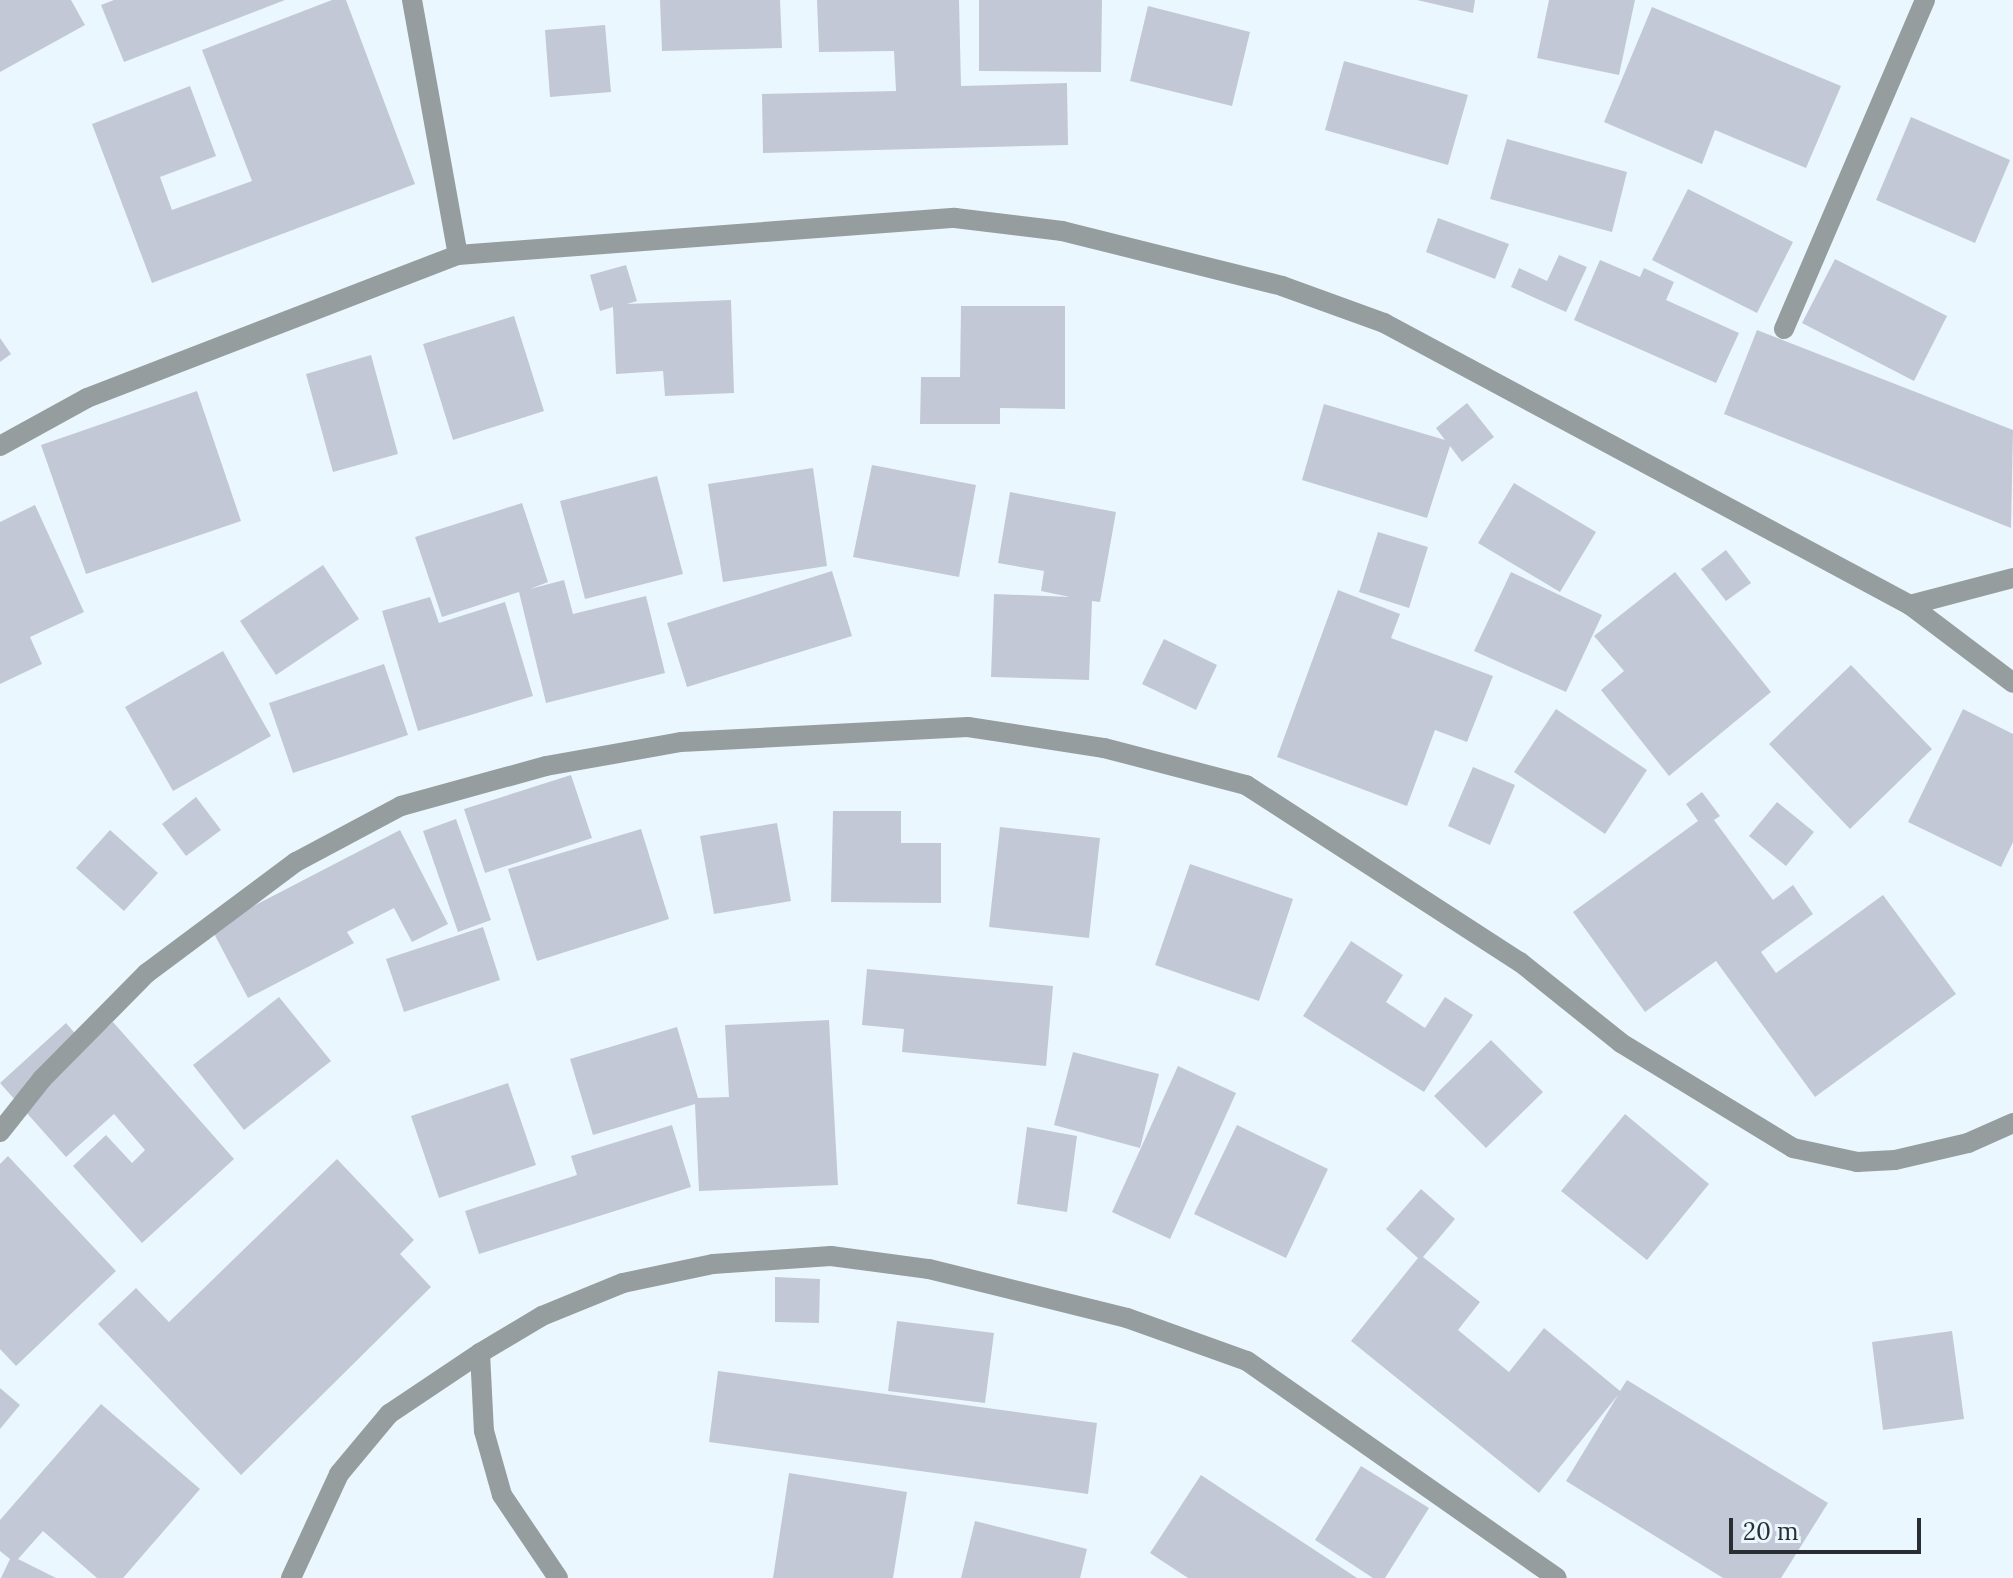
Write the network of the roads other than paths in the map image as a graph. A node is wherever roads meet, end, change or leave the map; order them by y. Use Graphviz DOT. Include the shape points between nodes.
graph roads {
  1 [pos="412,0"];
  2 [pos="1925,0"];
  3 [pos="458,255"];
  4 [pos="1784,329"];
  5 [pos="0,446"];
  6 [pos="2013,578"];
  7 [pos="1910,605"];
  8 [pos="2013,683"];
  9 [pos="2013,1123"];
  10 [pos="0,1132"];
  11 [pos="480,1353"];
  12 [pos="291,1578"];
  13 [pos="558,1578"];
  14 [pos="1557,1578"];
  1 -- 3 [label="street"];
  2 -- 4 [label="street"];
  3 -- 5 [label="street" via="87,398"];
  3 -- 7 [label="street" via="955,218 1062,231 1282,286 1384,323"];
  6 -- 7 [label="street"];
  7 -- 8 [label="street"];
  9 -- 10 [label="street" via="1968,1143 1895,1160 1857,1162 1793,1148 1621,1043 1520,962 1246,785 1104,748 968,727 681,742 546,766 401,806 296,862 147,973 42,1079"];
  11 -- 12 [label="street" via="389,1414 339,1474"];
  11 -- 13 [label="street" via="484,1431 502,1495"];
  11 -- 14 [label="street" via="542,1316 623,1283 713,1264 831,1256 929,1269 1127,1318 1247,1361"];
}
